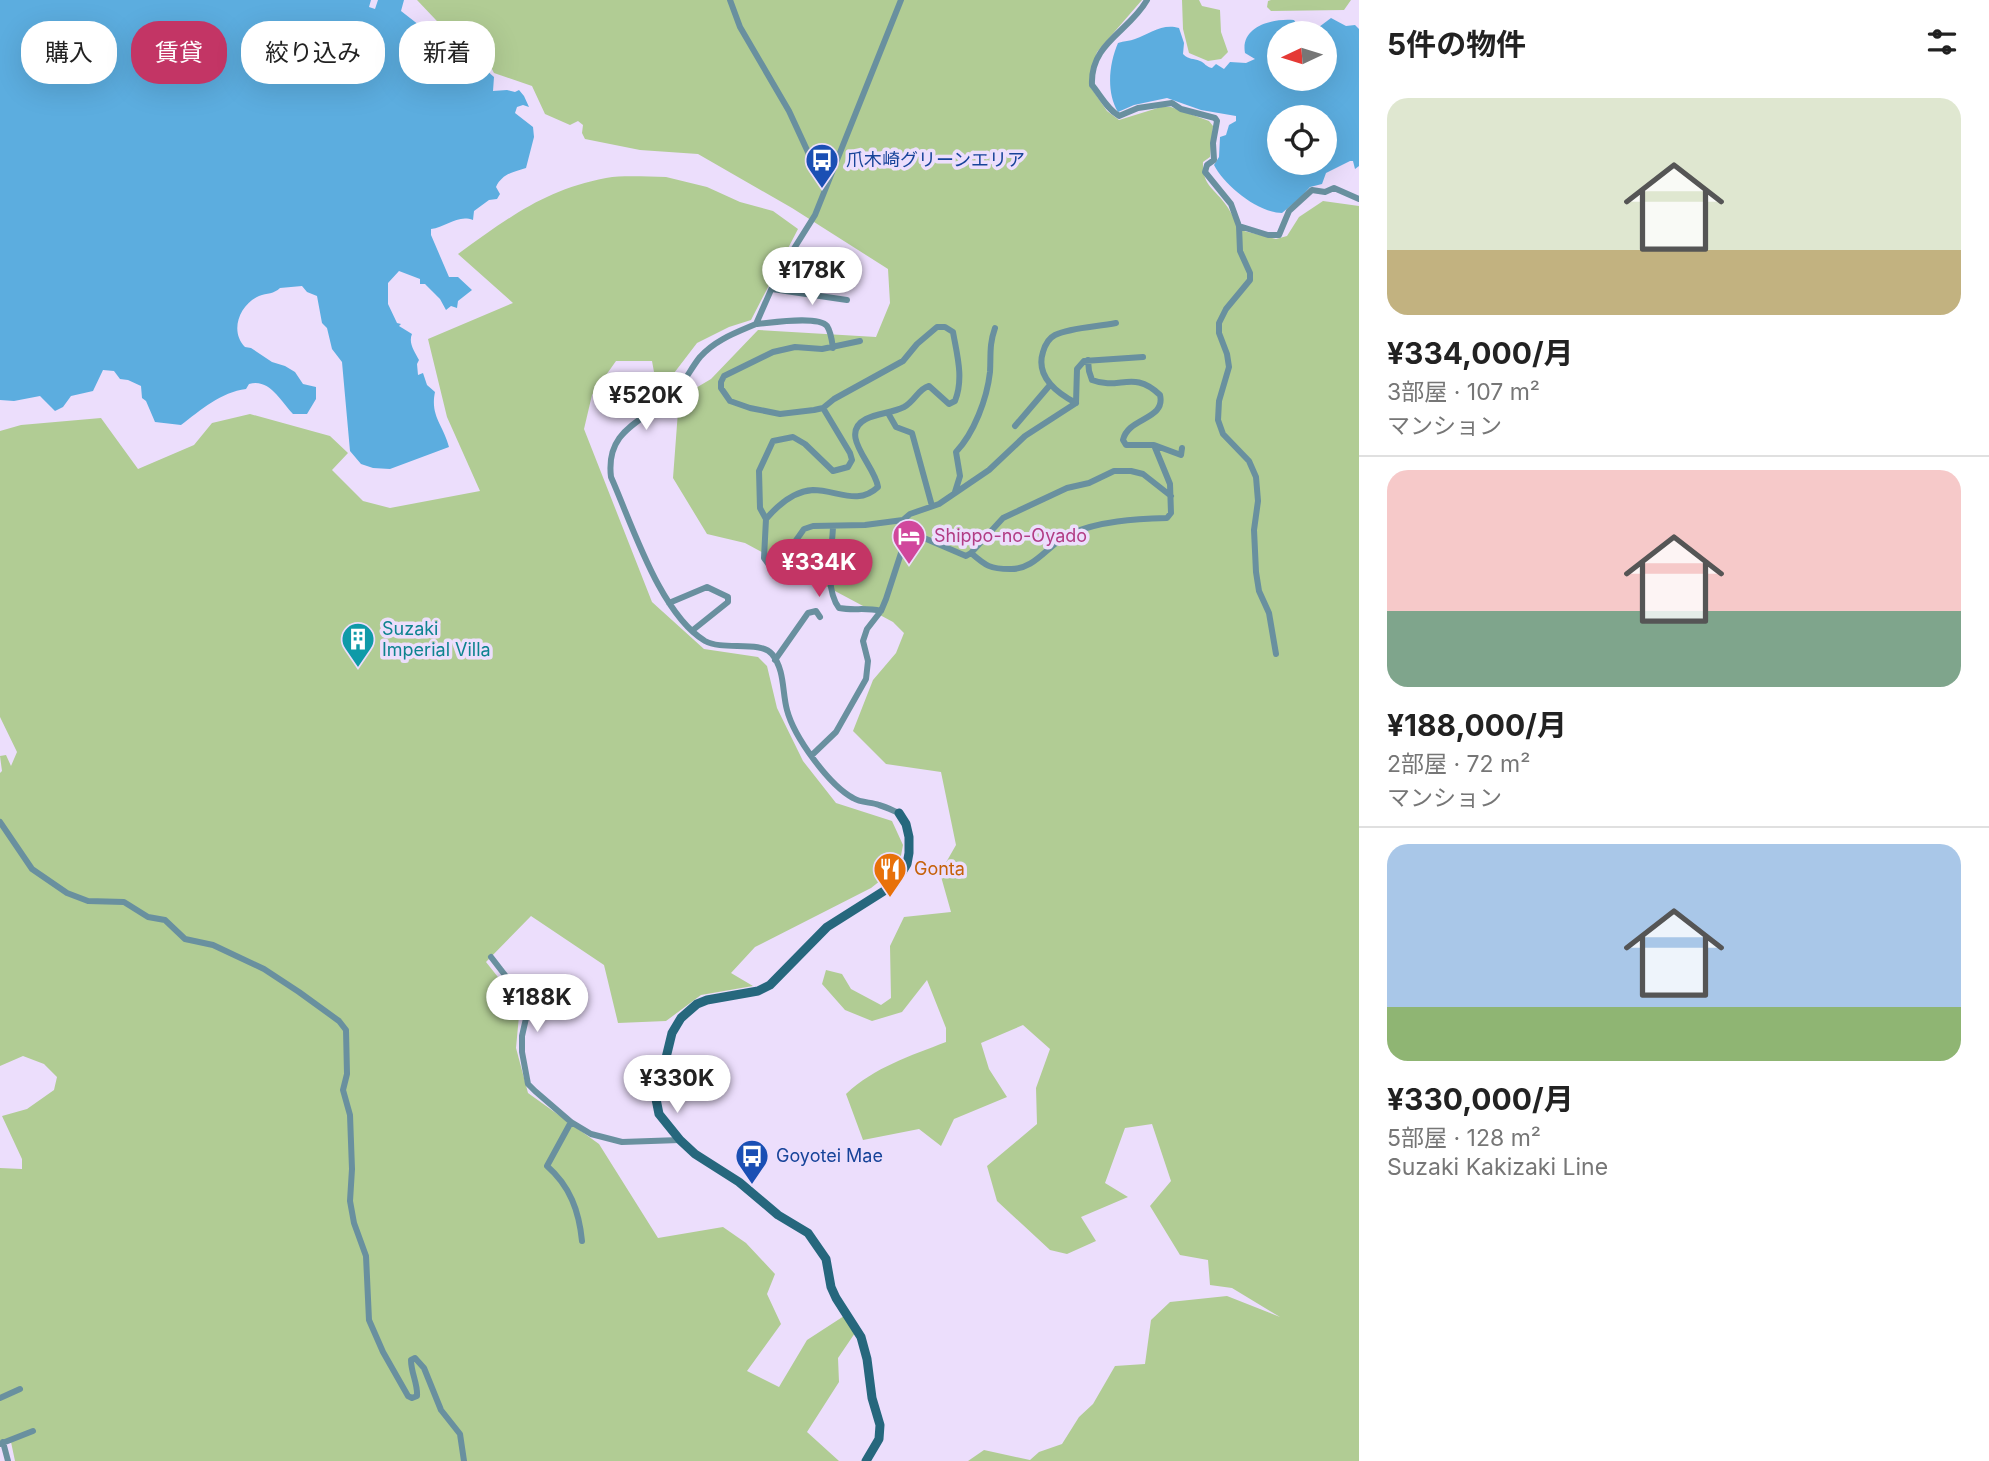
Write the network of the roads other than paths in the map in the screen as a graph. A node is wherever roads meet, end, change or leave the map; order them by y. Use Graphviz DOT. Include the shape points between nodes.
graph roads {
  1 [pos="730,0"];
  2 [pos="901,0"];
  3 [pos="1147,0"];
  4 [pos="825,189"];
  5 [pos="1359,199"];
  6 [pos="1239,226"];
  7 [pos="772,289"];
  8 [pos="847,300"];
  9 [pos="1116,323"];
  10 [pos="756,324"];
  11 [pos="995,328"];
  12 [pos="860,341"];
  13 [pos="833,348"];
  14 [pos="1143,357"];
  15 [pos="1088,360"];
  16 [pos="1050,385"];
  17 [pos="1076,402"];
  18 [pos="823,408"];
  19 [pos="888,412"];
  20 [pos="1014,426"];
  21 [pos="1154,445"];
  22 [pos="1182,448"];
  23 [pos="956,492"];
  24 [pos="1171,496"];
  25 [pos="932,506"];
  26 [pos="766,519"];
  27 [pos="903,520"];
  28 [pos="833,527"];
  29 [pos="905,536"];
  30 [pos="971,553"];
  31 [pos="669,603"];
  32 [pos="881,611"];
  33 [pos="820,617"];
  34 [pos="693,631"];
  35 [pos="1276,654"];
  36 [pos="775,660"];
  37 [pos="812,755"];
  38 [pos="899,813"];
  39 [pos="0,822"];
  40 [pos="491,957"];
  41 [pos="571,1122"];
  42 [pos="680,1140"];
  43 [pos="582,1241"];
  44 [pos="20,1389"];
  45 [pos="0,1398"];
  46 [pos="33,1431"];
  47 [pos="2,1443"];
  48 [pos="8,1461"];
  49 [pos="464,1461"];
  50 [pos="866,1461"];
  1 -- 4 [label="street"];
  2 -- 4 [label="street"];
  3 -- 6 [label="street" via="1102,48 1092,85 1119,116 1172,103 1215,118 1214,160 1205,172 1231,204"];
  4 -- 7 [label="street"];
  5 -- 6 [label="street" via="1334,188 1312,190 1289,211 1279,235"];
  6 -- 35 [label="street" via="1240,251 1250,280 1219,323 1229,366 1219,419 1223,434 1249,461 1256,477 1256,572"];
  7 -- 8 [label="street"];
  7 -- 10 [label="street"];
  9 -- 16 [label="street" via="1054,335 1041,356"];
  10 -- 13 [label="street" via="820,322 830,332"];
  10 -- 31 [label="street" via="713,345 675,392 620,436 611,451 611,477"];
  11 -- 23 [label="street" via="981,405 966,441 956,452 960,476"];
  12 -- 13 [label="street"];
  13 -- 18 [label="street" via="795,347 774,352 724,376 721,382 730,401 750,408 780,414"];
  14 -- 15 [label="street"];
  15 -- 17 [label="street" via="1077,369"];
  15 -- 21 [label="street" via="1092,380 1106,384 1138,380 1160,395 1156,413 1137,422 1122,440 1126,445"];
  16 -- 17 [label="street"];
  16 -- 20 [label="street"];
  17 -- 23 [label="street"];
  18 -- 19 [label="street" via="903,361 937,327 953,332 960,380 955,401 949,404 929,386 904,407"];
  18 -- 26 [label="street" via="852,460 848,467 833,471 798,439 774,441 759,471 760,508"];
  19 -- 25 [label="street" via="892,423 912,433"];
  19 -- 26 [label="street" via="864,420 855,429 855,440 877,476 878,486 870,494 846,496 811,490 787,499"];
  21 -- 22 [label="street" via="1181,455"];
  21 -- 24 [label="street"];
  23 -- 25 [label="street"];
  24 -- 30 [label="street" via="1143,474 1114,471 1003,518"];
  24 -- 30 [label="street" via="1167,518 1122,521 1068,535 1017,569 988,567"];
  25 -- 27 [label="street"];
  26 -- 28 [label="street" via="764,558 784,572 788,571 792,546 804,529"];
  27 -- 28 [label="street"];
  27 -- 29 [label="street"];
  28 -- 32 [label="street" via="835,603 850,610"];
  29 -- 30 [label="street" via="918,535 956,554"];
  29 -- 32 [label="street"];
  31 -- 34 [label="street"];
  31 -- 34 [label="street" via="707,587 728,597 728,602"];
  32 -- 37 [label="street" via="863,641 866,679 836,732"];
  33 -- 36 [label="street" via="816,611 808,613"];
  34 -- 36 [label="street" via="715,645 766,650"];
  36 -- 37 [label="street" via="790,720"];
  37 -- 38 [label="street" via="842,791"];
  38 -- 42 [label="main road" via="909,837 909,853 895,884 827,927 770,985 707,1000 681,1018 672,1033 656,1107"];
  39 -- 49 [label="street" via="32,870 67,893 88,901 124,902 165,920 185,939 214,945 264,969 346,1030 347,1074 342,1090 350,1115 350,1201 366,1256 369,1320 412,1398 417,1389 411,1360 419,1361 441,1410 460,1434"];
  40 -- 41 [label="street" via="525,1001 522,1052 528,1084"];
  41 -- 42 [label="street" via="591,1134 622,1142"];
  41 -- 43 [label="street" via="547,1166 563,1180 580,1220"];
  42 -- 50 [label="main road" via="808,1233 826,1259 831,1287 860,1337 867,1359 880,1425 879,1439"];
  44 -- 45 [label="street"];
  46 -- 47 [label="street"];
  47 -- 48 [label="street"];
}
